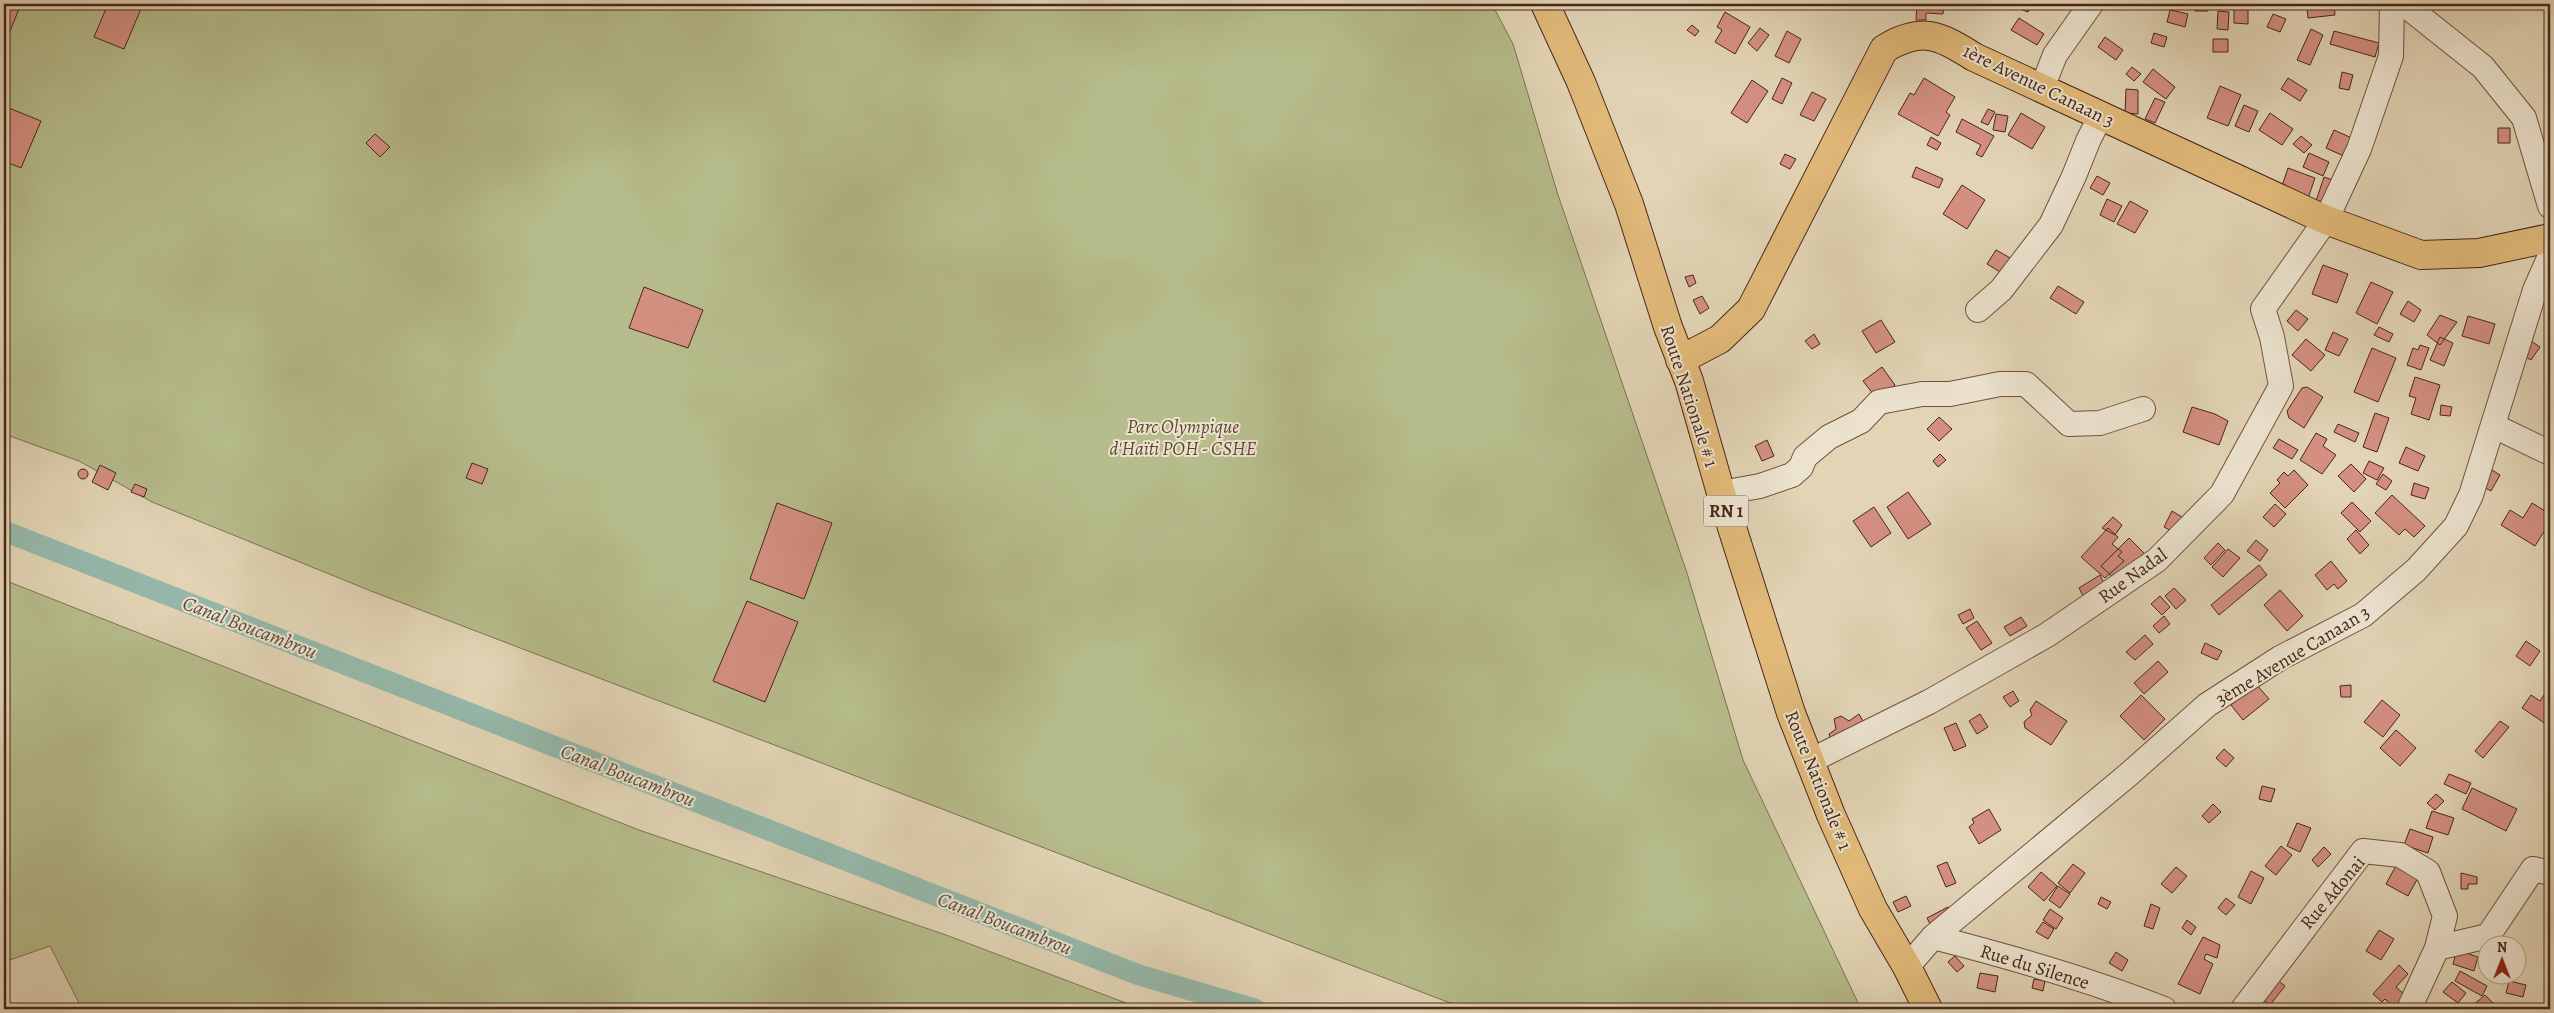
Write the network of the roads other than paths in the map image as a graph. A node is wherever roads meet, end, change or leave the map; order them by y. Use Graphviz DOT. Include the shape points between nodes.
graph roads {
  1 [pos="1545,4"];
  2 [pos="2091,4"];
  3 [pos="2392,4"];
  4 [pos="2404,4"];
  5 [pos="2042,88"];
  6 [pos="2102,115"];
  7 [pos="2550,206"];
  8 [pos="2326,220"];
  9 [pos="2550,238"];
  10 [pos="2550,256"];
  11 [pos="1978,310"];
  12 [pos="1680,360"];
  13 [pos="2143,409"];
  14 [pos="2494,426"];
  15 [pos="2550,453"];
  16 [pos="1721,493"];
  17 [pos="1810,761"];
  18 [pos="2550,873"];
  19 [pos="1933,937"];
  20 [pos="2438,948"];
  21 [pos="1907,967"];
  22 [pos="1928,1009"];
  23 [pos="2164,1009"];
  24 [pos="2243,1009"];
  25 [pos="2409,1009"];
  1 -- 12 [label="main road, Route Nationale # 1 / RN 1" via="1581,82 1629,204"];
  2 -- 5 [label="street" via="2055,54"];
  3 -- 8 [label="street, Rue Nadal" via="2391,56 2359,149"];
  4 -- 7 [label="street" via="2484,67 2524,118"];
  5 -- 6 [label="main road, 1ère Avenue Canaan 3"];
  5 -- 12 [label="main road, 1ère Avenue Canaan 3" via="1974,57 1945,38 1919,34 1884,49 1751,309 1720,339"];
  6 -- 8 [label="main road, 1ère Avenue Canaan 3"];
  6 -- 11 [label="street" via="2051,224 2001,290"];
  8 -- 9 [label="main road, 1ère Avenue Canaan 3" via="2421,254 2479,253"];
  8 -- 17 [label="street, Rue Nadal" via="2263,309 2281,386 2222,494 2157,560 2047,635 1929,702"];
  10 -- 14 [label="street, 3ème Avenue Canaan 3" via="2535,290"];
  12 -- 16 [label="main road, Route Nationale # 1 / RN 1"];
  13 -- 16 [label="street" via="2100,423 2069,424 2026,384 2000,384 1950,394 1922,394 1879,402 1861,421 1829,437 1805,457 1801,467 1792,475 1760,486"];
  14 -- 15 [label="street"];
  14 -- 19 [label="street, 3ème Avenue Canaan 3" via="2471,495 2456,526 2416,570 2363,615 2280,658 2207,705"];
  16 -- 17 [label="main road, Route Nationale # 1 / RN 1" via="1791,712"];
  17 -- 21 [label="main road, Route Nationale # 1 / RN 1" via="1873,909"];
  18 -- 20 [label="street" via="2534,870 2488,936"];
  19 -- 21 [label="street, 3ème Avenue Canaan 3"];
  19 -- 23 [label="street, Rue du Silence" via="2117,990"];
  20 -- 24 [label="street, Rue Adonai" via="2445,916 2428,872 2400,855 2362,851"];
  20 -- 25 [label="street, Rue Adonai"];
  21 -- 22 [label="main road, Route Nationale # 1 / RN 1"];
}
